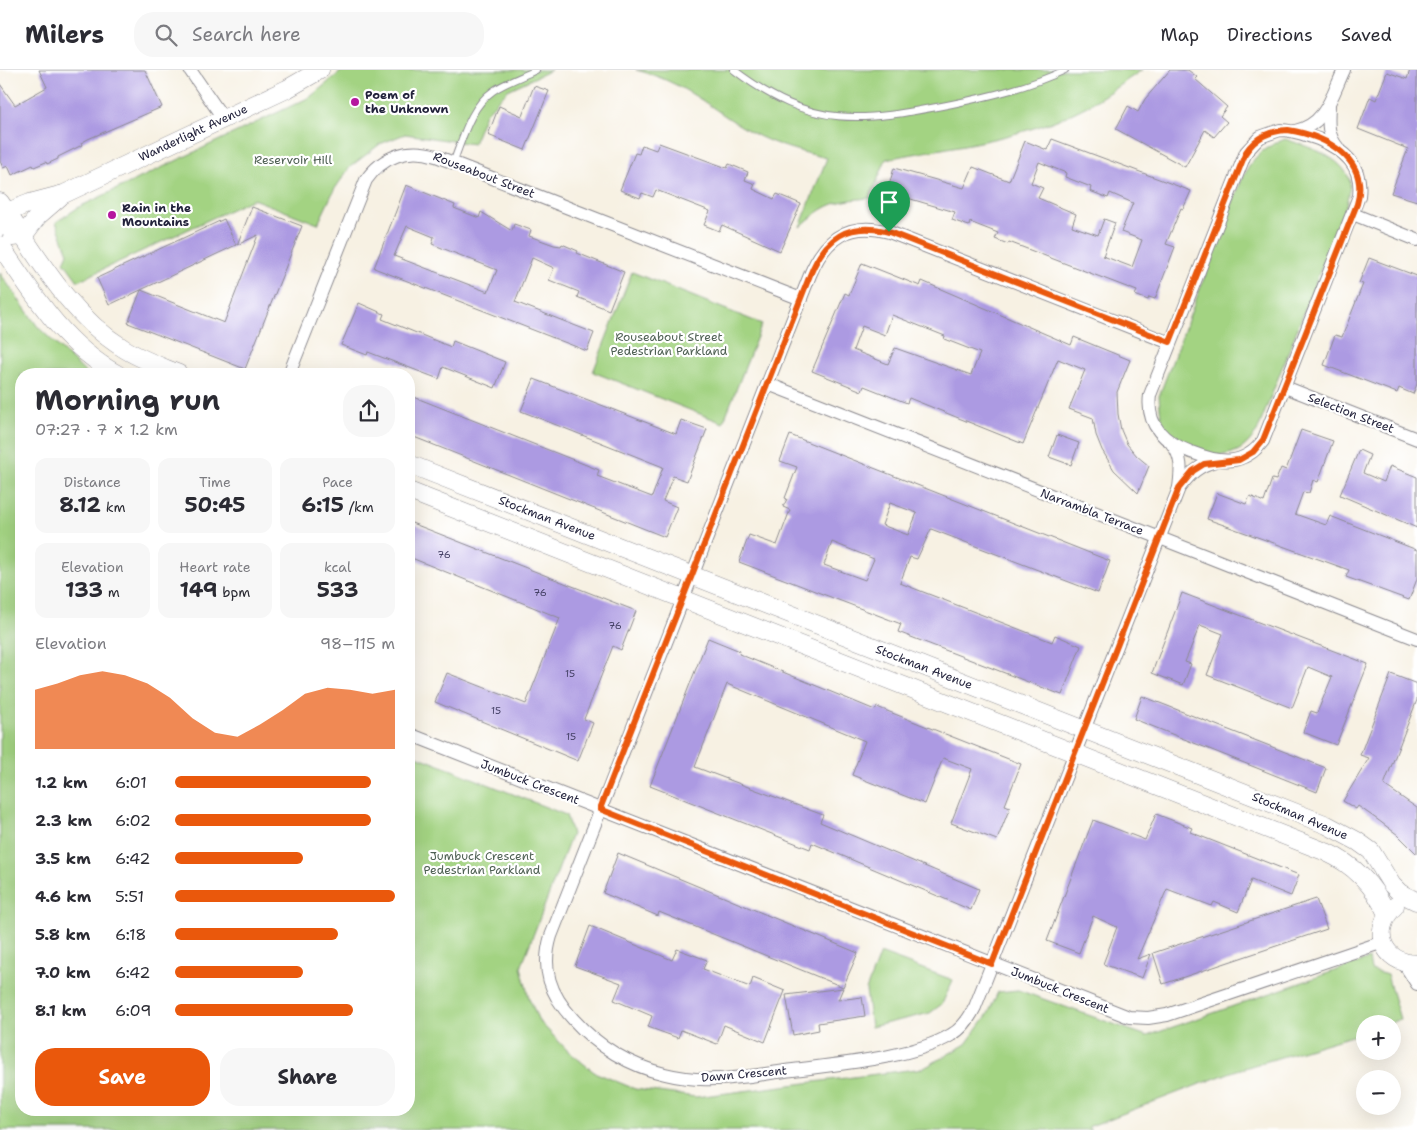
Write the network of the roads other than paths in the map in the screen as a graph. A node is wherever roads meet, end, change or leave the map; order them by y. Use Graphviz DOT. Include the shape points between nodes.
graph roads {
  1 [pos="190,70"];
  2 [pos="320,70"];
  3 [pos="536,70"];
  4 [pos="734,70"];
  5 [pos="1065,70"];
  6 [pos="1344,70"];
  7 [pos="1329,106"];
  8 [pos="223,118"];
  9 [pos="1295,131"];
  10 [pos="1338,148"];
  11 [pos="453,162"];
  12 [pos="64,194"];
  13 [pos="2,214"];
  14 [pos="1353,214"];
  15 [pos="23,236"];
  16 [pos="0,238"];
  17 [pos="1417,240"];
  18 [pos="0,245"];
  19 [pos="801,299"];
  20 [pos="1170,342"];
  21 [pos="108,368"];
  22 [pos="166,368"];
  23 [pos="291,368"];
  24 [pos="768,384"];
  25 [pos="1285,388"];
  26 [pos="1417,439"];
  27 [pos="1172,444"];
  28 [pos="1215,461"];
  29 [pos="415,466"];
  30 [pos="1179,488"];
  31 [pos="415,493"];
  32 [pos="1160,538"];
  33 [pos="692,576"];
  34 [pos="683,599"];
  35 [pos="1417,639"];
  36 [pos="1084,730"];
  37 [pos="415,736"];
  38 [pos="1075,753"];
  39 [pos="600,809"];
  40 [pos="1416,901"];
  41 [pos="1387,914"];
  42 [pos="1383,942"];
  43 [pos="1410,963"];
  44 [pos="992,964"];
  45 [pos="1417,984"];
  1 -- 8 [label="street"];
  2 -- 8 [label="street, Wanderlight Avenue"];
  3 -- 11 [label="lane" via="494,90 481,102 472,115"];
  4 -- 5 [label="lane" via="767,93 796,107 835,117 864,119 888,117 1003,92"];
  6 -- 7 [label="street"];
  7 -- 9 [label="street" via="1314,124"];
  7 -- 10 [label="street" via="1328,129"];
  8 -- 12 [label="street, Wanderlight Avenue"];
  9 -- 10 [label="street"];
  9 -- 20 [label="street" via="1280,130 1267,134 1246,152"];
  10 -- 14 [label="street" via="1350,159 1360,180"];
  11 -- 19 [label="street, Rouseabout Street"];
  11 -- 23 [label="street, Rouseabout Street" via="427,153 409,152 392,156 371,172"];
  12 -- 13 [label="street, Wanderlight Avenue" via="30,202"];
  12 -- 15 [label="street, Wanderlight Avenue" via="38,216"];
  13 -- 15 [label="street"];
  14 -- 17 [label="street"];
  14 -- 25 [label="street"];
  15 -- 16 [label="street"];
  15 -- 22 [label="street" via="68,300 94,327 124,349"];
  18 -- 21 [label="street" via="36,300 63,332"];
  19 -- 20 [label="street, Dawn Crescent" via="825,247 841,235 869,228 889,232"];
  19 -- 24 [label="street, Dawn Crescent"];
  20 -- 27 [label="street" via="1152,388 1149,410 1156,430"];
  24 -- 32 [label="street, Narrambla Terrace"];
  24 -- 33 [label="street, Dawn Crescent"];
  25 -- 26 [label="street, Selection Street"];
  25 -- 28 [label="street" via="1258,447 1239,460"];
  27 -- 28 [label="street"];
  27 -- 30 [label="street" via="1179,454 1181,466"];
  28 -- 30 [label="street" via="1193,471"];
  29 -- 33 [label="street, Stockman Avenue"];
  30 -- 32 [label="street, Dawn Crescent"];
  31 -- 34 [label="street, Stockman Avenue"];
  32 -- 35 [label="street, Narrambla Terrace"];
  32 -- 36 [label="street, Dawn Crescent"];
  33 -- 34 [label="street, Dawn Crescent"];
  33 -- 36 [label="street, Stockman Avenue"];
  34 -- 38 [label="street, Stockman Avenue"];
  34 -- 39 [label="street, Dawn Crescent"];
  36 -- 38 [label="street, Dawn Crescent"];
  36 -- 40 [label="street, Stockman Avenue" via="1342,832 1370,851 1392,885"];
  37 -- 39 [label="street, Jumbuck Crescent"];
  38 -- 41 [label="street, Stockman Avenue" via="1338,857 1367,881"];
  38 -- 44 [label="street, Dawn Crescent"];
  39 -- 44 [label="street, Jumbuck Crescent"];
  39 -- 44 [label="street, Dawn Crescent" via="551,936 546,969 555,995 579,1026 634,1064 674,1076 715,1079 857,1061 919,1048 950,1036 965,1024"];
  40 -- 41 [label="street" via="1395,906"];
  41 -- 42 [label="street" via="1381,929"];
  42 -- 43 [label="street" via="1390,954"];
  42 -- 44 [label="street, Jumbuck Crescent" via="1167,1015 1148,1018 1120,1014"];
  43 -- 45 [label="street"];
}
